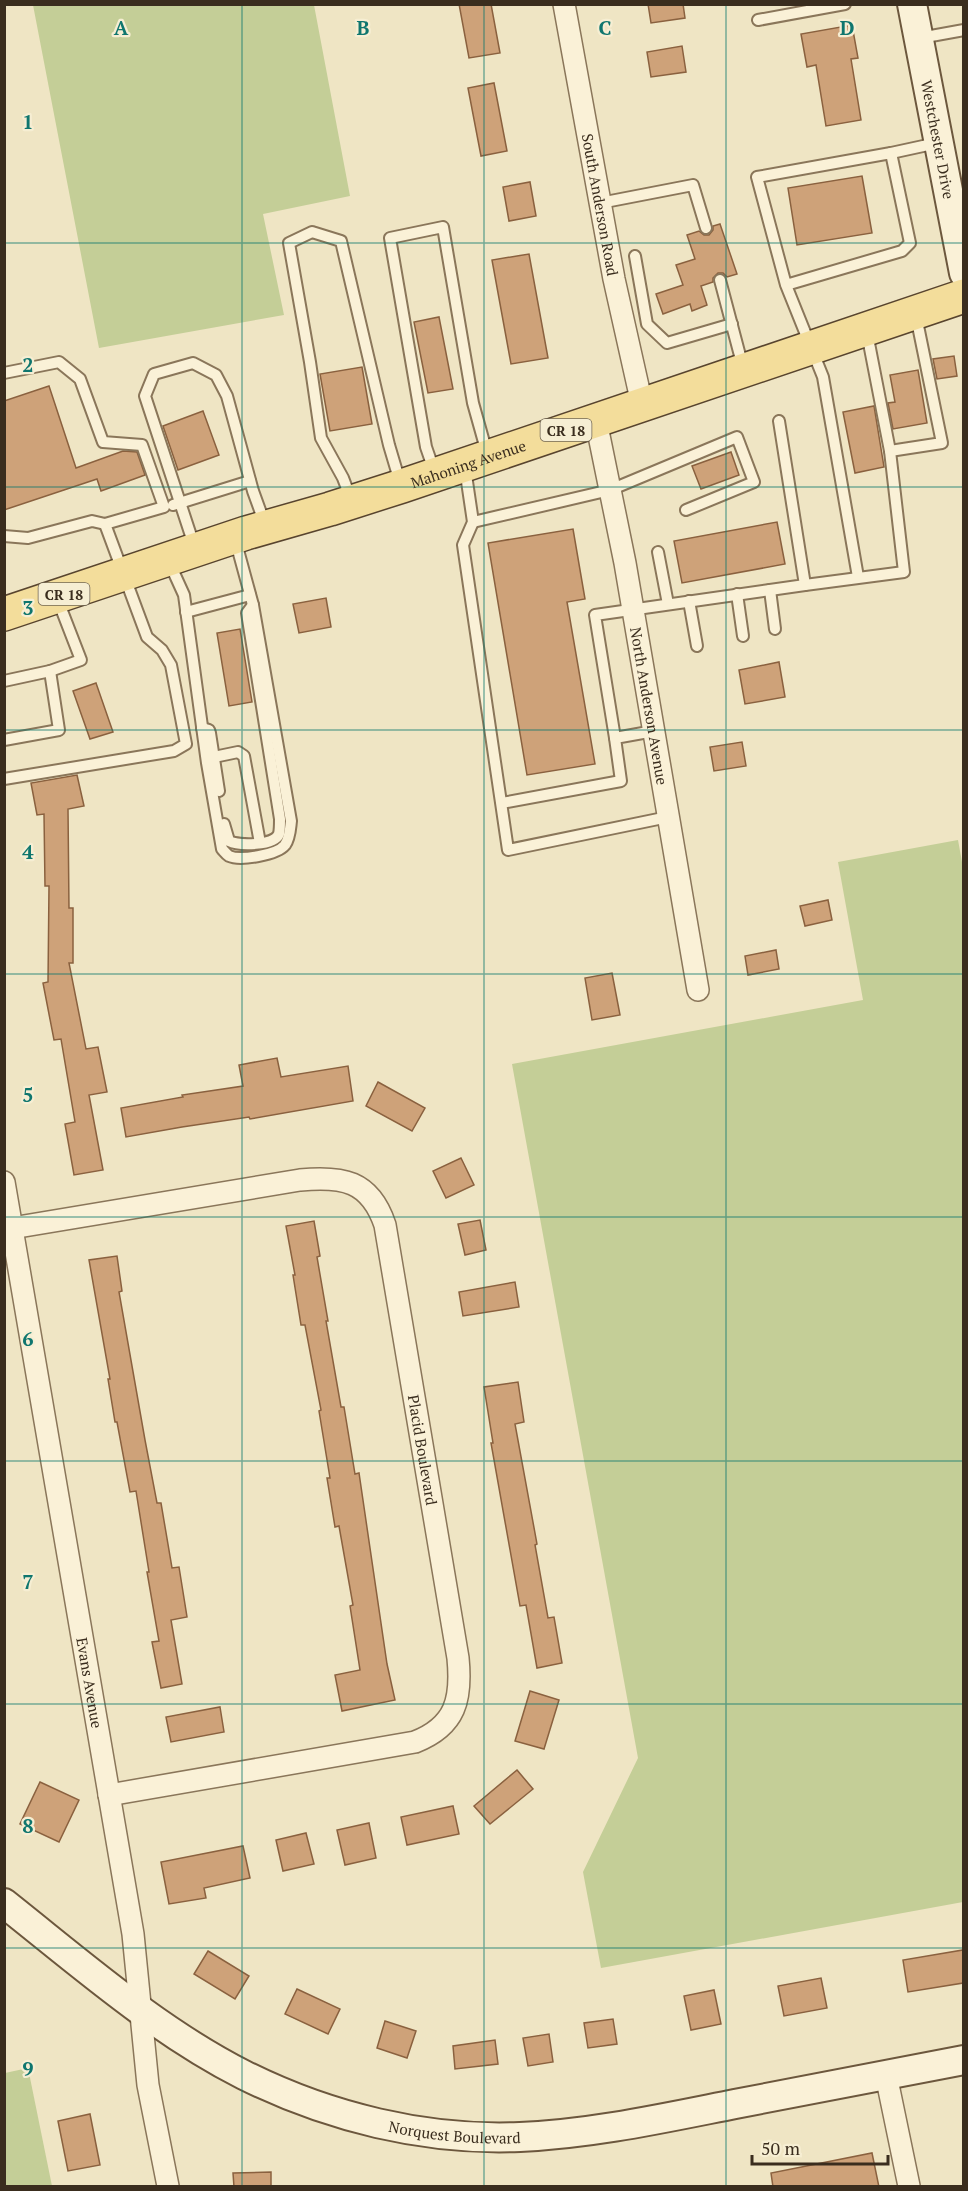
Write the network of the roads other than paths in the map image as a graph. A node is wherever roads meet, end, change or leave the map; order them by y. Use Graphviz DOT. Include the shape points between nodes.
graph roads {
  1 [pos="564,4"];
  2 [pos="845,4"];
  3 [pos="912,4"];
  4 [pos="758,20"];
  5 [pos="963,30"];
  6 [pos="918,39"];
  7 [pos="938,143"];
  8 [pos="891,153"];
  9 [pos="600,202"];
  10 [pos="706,228"];
  11 [pos="635,256"];
  12 [pos="963,273"];
  13 [pos="720,280"];
  14 [pos="786,285"];
  15 [pos="963,296"];
  16 [pos="915,312"];
  17 [pos="647,324"];
  18 [pos="732,324"];
  19 [pos="866,329"];
  20 [pos="625,331"];
  21 [pos="812,347"];
  22 [pos="744,370"];
  23 [pos="4,373"];
  24 [pos="642,404"];
  25 [pos="596,420"];
  26 [pos="779,421"];
  27 [pos="890,451"];
  28 [pos="462,465"];
  29 [pos="250,480"];
  30 [pos="402,486"];
  31 [pos="610,490"];
  32 [pos="352,502"];
  33 [pos="180,503"];
  34 [pos="164,507"];
  35 [pos="686,510"];
  36 [pos="473,522"];
  37 [pos="105,524"];
  38 [pos="267,527"];
  39 [pos="4,536"];
  40 [pos="234,537"];
  41 [pos="658,552"];
  42 [pos="182,554"];
  43 [pos="124,574"];
  44 [pos="858,577"];
  45 [pos="805,585"];
  46 [pos="771,590"];
  47 [pos="737,594"];
  48 [pos="57,596"];
  49 [pos="252,600"];
  50 [pos="689,601"];
  51 [pos="668,604"];
  52 [pos="633,610"];
  53 [pos="186,612"];
  54 [pos="4,614"];
  55 [pos="775,629"];
  56 [pos="743,636"];
  57 [pos="697,646"];
  58 [pos="50,671"];
  59 [pos="4,681"];
  60 [pos="202,728"];
  61 [pos="654,731"];
  62 [pos="615,738"];
  63 [pos="4,740"];
  64 [pos="214,757"];
  65 [pos="4,779"];
  66 [pos="502,803"];
  67 [pos="668,817"];
  68 [pos="260,843"];
  69 [pos="698,990"];
  70 [pos="4,1182"];
  71 [pos="12,1228"];
  72 [pos="109,1796"];
  73 [pos="4,1903"];
  74 [pos="141,2009"];
  75 [pos="963,2060"];
  76 [pos="886,2075"];
  77 [pos="168,2187"];
  78 [pos="909,2187"];
  1 -- 9 [label="street, South Anderson Road"];
  2 -- 4 [label="lane"];
  3 -- 6 [label="street, Westchester Drive"];
  5 -- 6 [label="lane"];
  6 -- 7 [label="street, Westchester Drive"];
  7 -- 8 [label="lane"];
  7 -- 12 [label="street, Westchester Drive"];
  8 -- 14 [label="lane" via="910,243 902,251"];
  8 -- 14 [label="lane" via="757,177"];
  9 -- 10 [label="lane" via="693,185"];
  9 -- 20 [label="street, South Anderson Road"];
  11 -- 17 [label="lane"];
  13 -- 18 [label="lane"];
  14 -- 21 [label="lane"];
  15 -- 16 [label="main road, Mahoning Avenue / CR 18"];
  16 -- 19 [label="main road, Mahoning Avenue / CR 18"];
  16 -- 27 [label="lane" via="942,443"];
  17 -- 18 [label="lane" via="667,343"];
  17 -- 20 [label="lane"];
  18 -- 22 [label="lane"];
  19 -- 21 [label="main road, Mahoning Avenue / CR 18"];
  19 -- 27 [label="lane"];
  20 -- 24 [label="street, South Anderson Road"];
  21 -- 22 [label="main road, Mahoning Avenue / CR 18"];
  21 -- 44 [label="lane" via="823,377"];
  22 -- 24 [label="main road, Mahoning Avenue / CR 18"];
  23 -- 34 [label="lane" via="59,362 80,379 103,442 142,446"];
  24 -- 25 [label="main road, Mahoning Avenue / CR 18"];
  25 -- 28 [label="main road, Mahoning Avenue / CR 18"];
  25 -- 31 [label="street, North Anderson Avenue"];
  26 -- 45 [label="lane"];
  27 -- 44 [label="lane" via="904,572"];
  28 -- 28 [label="lane" via="473,403 443,227 390,238 426,447"];
  28 -- 30 [label="main road, Mahoning Avenue / CR 18"];
  28 -- 36 [label="lane"];
  29 -- 33 [label="lane"];
  29 -- 33 [label="lane" via="227,396 216,375 193,363 154,374 145,396"];
  29 -- 38 [label="lane"];
  30 -- 32 [label="main road, Mahoning Avenue / CR 18"];
  30 -- 32 [label="lane" via="341,241 312,232 289,243 321,438"];
  31 -- 35 [label="lane" via="737,437 754,482"];
  31 -- 36 [label="lane"];
  31 -- 52 [label="street, North Anderson Avenue"];
  32 -- 38 [label="main road, Mahoning Avenue / CR 18"];
  33 -- 34 [label="lane"];
  33 -- 42 [label="lane"];
  34 -- 37 [label="lane"];
  36 -- 66 [label="lane" via="463,545"];
  37 -- 39 [label="lane" via="92,521 28,538"];
  37 -- 43 [label="lane"];
  38 -- 40 [label="main road, Mahoning Avenue / CR 18"];
  40 -- 42 [label="main road, Mahoning Avenue / CR 18"];
  40 -- 49 [label="lane"];
  41 -- 51 [label="lane"];
  42 -- 43 [label="main road, Mahoning Avenue / CR 18"];
  42 -- 53 [label="lane"];
  43 -- 48 [label="main road, Mahoning Avenue / CR 18"];
  43 -- 65 [label="lane" via="147,637 171,665 186,744 174,751"];
  44 -- 45 [label="lane"];
  45 -- 46 [label="lane"];
  46 -- 47 [label="lane"];
  46 -- 55 [label="lane"];
  47 -- 50 [label="lane"];
  47 -- 56 [label="lane"];
  48 -- 54 [label="main road, Mahoning Avenue / CR 18"];
  48 -- 58 [label="lane" via="81,660"];
  49 -- 53 [label="lane"];
  49 -- 60 [label="lane" via="291,821 285,845 275,853 241,858 229,856 222,849"];
  49 -- 68 [label="lane" via="247,613 280,819 275,839"];
  50 -- 51 [label="lane"];
  50 -- 57 [label="lane"];
  51 -- 52 [label="lane"];
  52 -- 61 [label="street, North Anderson Avenue"];
  52 -- 62 [label="lane" via="595,615"];
  53 -- 60 [label="lane"];
  58 -- 59 [label="lane"];
  58 -- 63 [label="lane" via="58,730"];
  60 -- 64 [label="lane" via="209,730"];
  61 -- 62 [label="lane"];
  61 -- 67 [label="street, North Anderson Avenue"];
  62 -- 66 [label="lane" via="621,782"];
  64 -- 68 [label="lane" via="229,841 248,846"];
  64 -- 68 [label="lane" via="238,752 244,756"];
  66 -- 67 [label="lane" via="508,850"];
  67 -- 69 [label="street, North Anderson Avenue"];
  70 -- 71 [label="street, Evans Avenue"];
  71 -- 72 [label="street, Evans Avenue"];
  71 -- 72 [label="street, Placid Boulevard" via="327,1177 357,1186 372,1199 381,1215 389,1248 458,1658 458,1699 452,1714 429,1736 415,1742"];
  72 -- 74 [label="street, Evans Avenue" via="133,1934"];
  73 -- 74 [label="street, Norquest Boulevard"];
  74 -- 76 [label="street, Norquest Boulevard" via="192,2046 293,2097 371,2121 460,2136 577,2132"];
  74 -- 77 [label="street, Evans Avenue" via="148,2085"];
  75 -- 76 [label="street, Norquest Boulevard"];
  76 -- 78 [label="street"];
}
